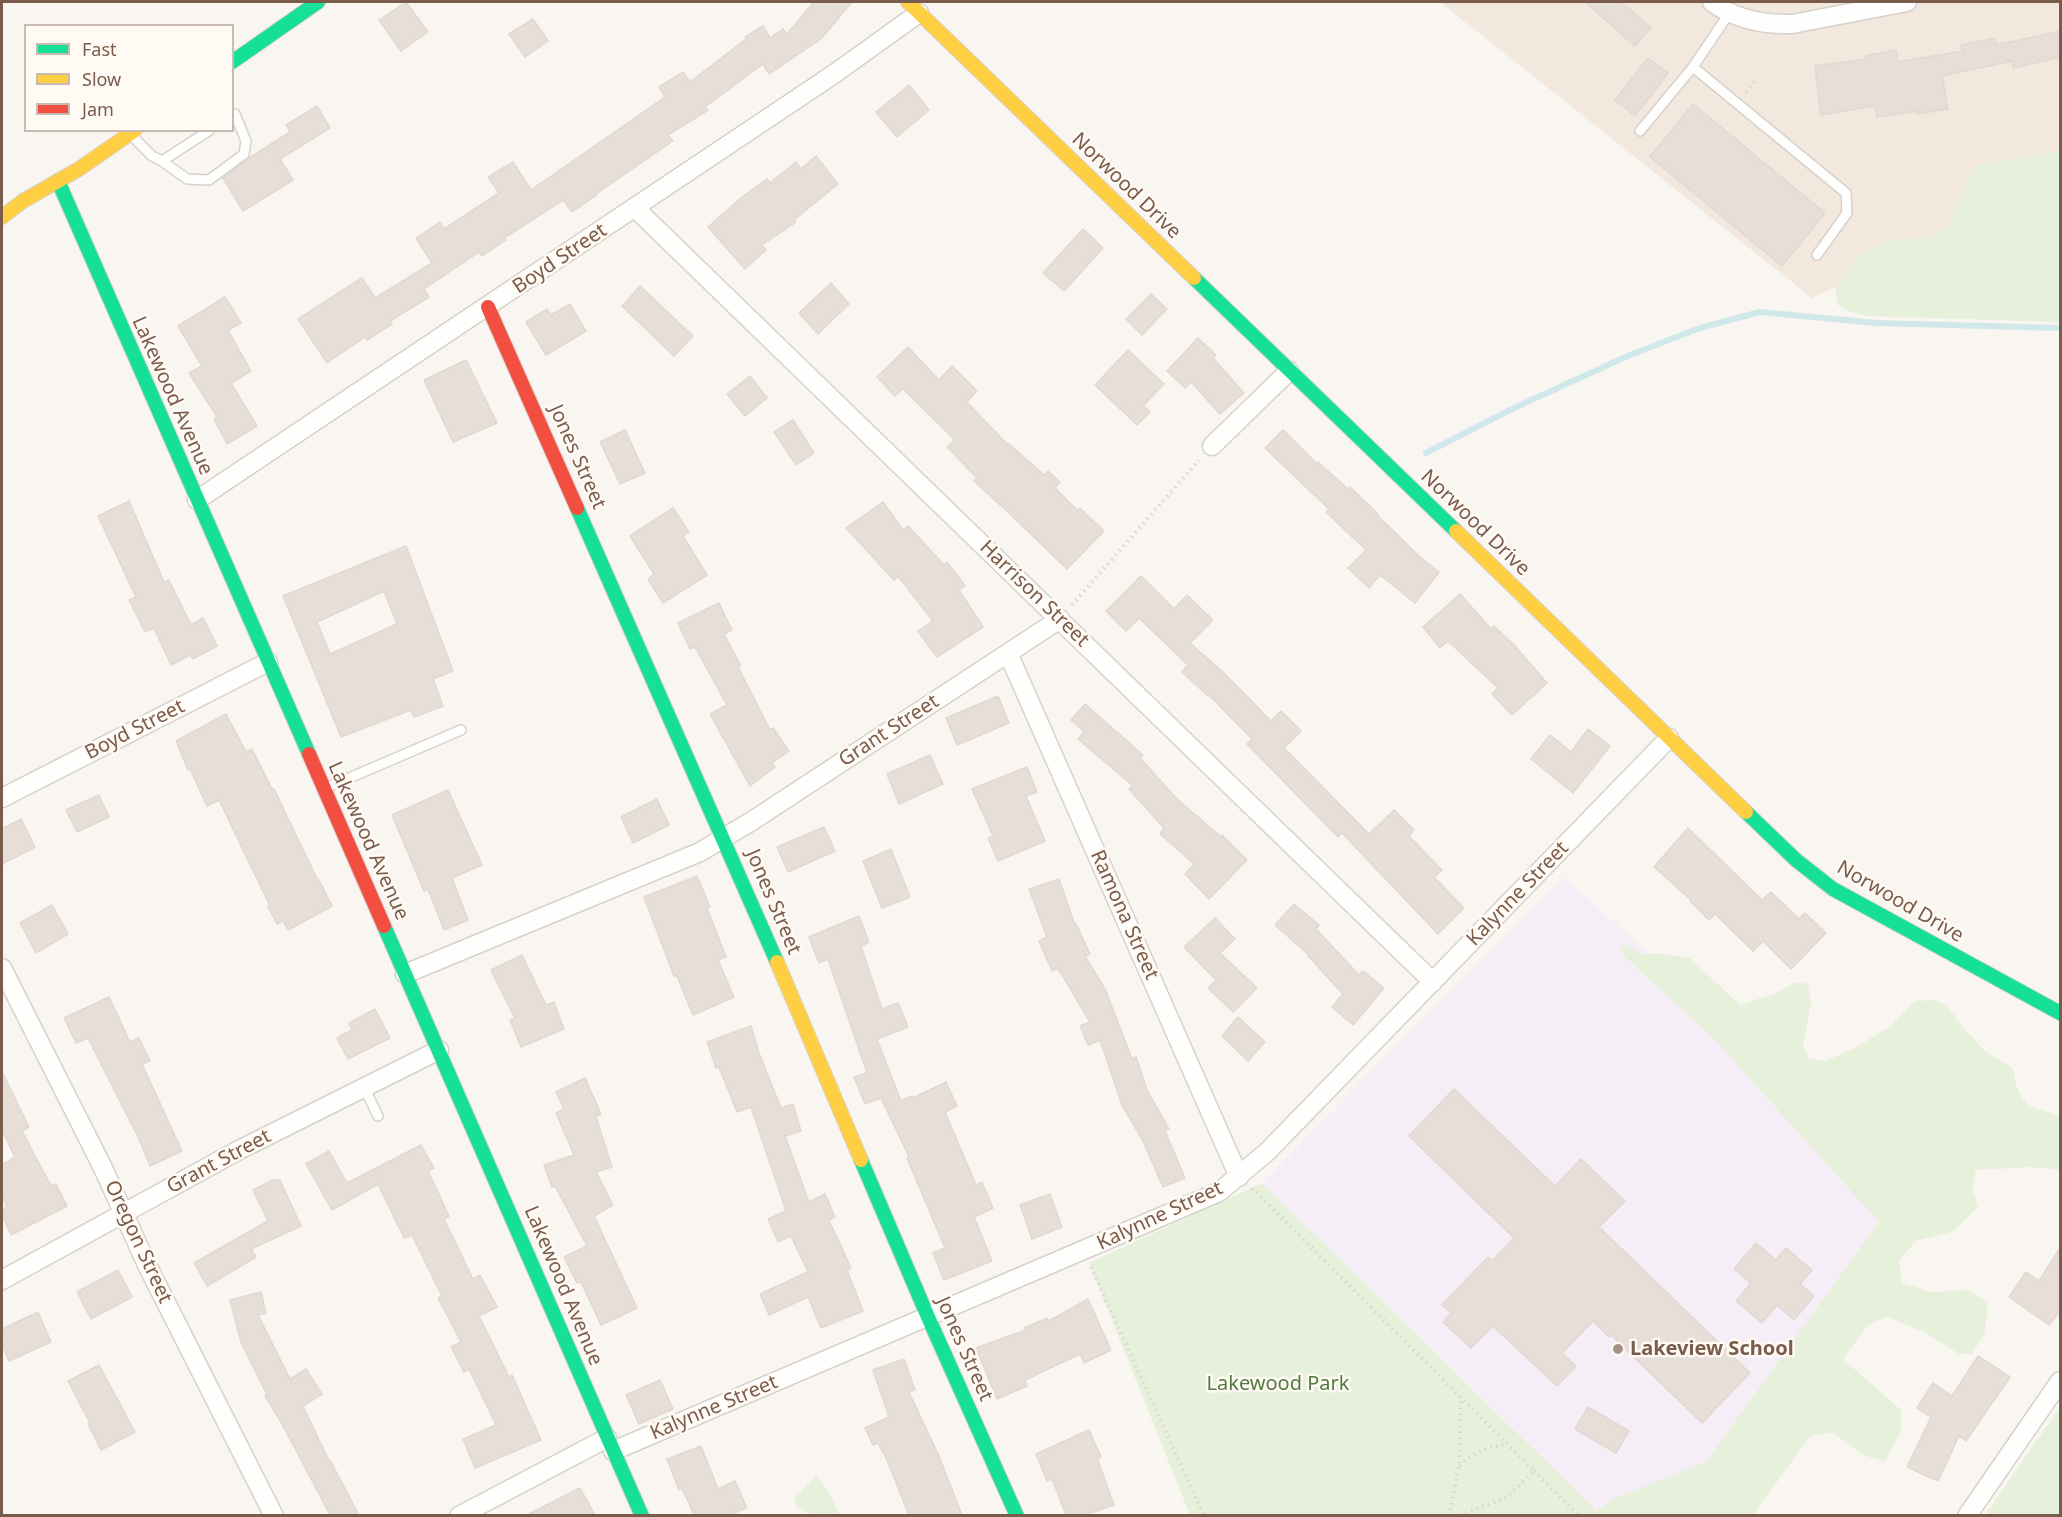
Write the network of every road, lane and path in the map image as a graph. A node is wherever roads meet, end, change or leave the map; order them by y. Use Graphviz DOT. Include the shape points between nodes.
graph roads {
  1 [pos="318,2"];
  2 [pos="1712,2"];
  3 [pos="1907,2"];
  4 [pos="914,7"];
  5 [pos="1730,12"];
  6 [pos="234,61"];
  7 [pos="1693,67"];
  8 [pos="234,115"];
  9 [pos="1640,131"];
  10 [pos="132,132"];
  11 [pos="207,132"];
  12 [pos="162,161"];
  13 [pos="58,182"];
  14 [pos="635,208"];
  15 [pos="2,217"];
  16 [pos="1817,255"];
  17 [pos="488,307"];
  18 [pos="1289,371"];
  19 [pos="1212,446"];
  20 [pos="197,500"];
  21 [pos="1060,619"];
  22 [pos="1008,653"];
  23 [pos="268,662"];
  24 [pos="461,730"];
  25 [pos="1669,738"];
  26 [pos="324,789"];
  27 [pos="2,798"];
  28 [pos="724,838"];
  29 [pos="2,968"];
  30 [pos="405,974"];
  31 [pos="1433,982"];
  32 [pos="2061,1013"];
  33 [pos="439,1050"];
  34 [pos="364,1087"];
  35 [pos="378,1116"];
  36 [pos="1240,1177"];
  37 [pos="124,1213"];
  38 [pos="1090,1266"];
  39 [pos="2,1280"];
  40 [pos="928,1317"];
  41 [pos="2061,1381"];
  42 [pos="1461,1398"];
  43 [pos="1507,1444"];
  44 [pos="610,1445"];
  45 [pos="1459,1466"];
  46 [pos="1534,1471"];
  47 [pos="274,1515"];
  48 [pos="459,1515"];
  49 [pos="642,1515"];
  50 [pos="1017,1515"];
  51 [pos="1204,1515"];
  52 [pos="1449,1515"];
  53 [pos="1459,1515"];
  54 [pos="1579,1515"];
  55 [pos="1967,1515"];
  1 -- 6 [label="street"];
  2 -- 5 [label="street"];
  3 -- 5 [label="street" via="1792,24 1752,21"];
  4 -- 14 [label="street, Boyd Street" via="834,74"];
  4 -- 18 [label="street, Norwood Drive"];
  5 -- 7 [label="lane"];
  7 -- 9 [label="lane"];
  7 -- 16 [label="lane" via="1846,193 1846,213"];
  8 -- 12 [label="lane" via="246,141 244,154 209,180 187,179"];
  10 -- 12 [label="lane" via="152,156"];
  10 -- 13 [label="street"];
  11 -- 12 [label="lane"];
  13 -- 15 [label="street"];
  13 -- 20 [label="street, Lakewood Avenue"];
  14 -- 17 [label="street, Boyd Street"];
  14 -- 21 [label="street, Harrison Street"];
  17 -- 20 [label="street, Boyd Street"];
  17 -- 28 [label="street, Jones Street"];
  18 -- 19 [label="street"];
  18 -- 25 [label="street, Norwood Drive"];
  19 -- 21 [label="path"];
  20 -- 23 [label="street, Lakewood Avenue"];
  21 -- 22 [label="street, Grant Street"];
  21 -- 31 [label="street, Harrison Street"];
  22 -- 28 [label="street, Grant Street"];
  22 -- 36 [label="street, Ramona Street"];
  23 -- 26 [label="street, Lakewood Avenue"];
  23 -- 27 [label="street, Boyd Street"];
  24 -- 26 [label="lane"];
  25 -- 31 [label="street, Kalynne Street"];
  25 -- 32 [label="street, Norwood Drive" via="1796,860 1833,889"];
  26 -- 30 [label="street, Lakewood Avenue"];
  28 -- 30 [label="street, Grant Street" via="700,852"];
  28 -- 40 [label="street, Jones Street"];
  29 -- 37 [label="street, Oregon Street"];
  30 -- 33 [label="street, Lakewood Avenue"];
  31 -- 36 [label="street, Kalynne Street"];
  33 -- 34 [label="street, Grant Street"];
  33 -- 44 [label="street, Lakewood Avenue"];
  34 -- 35 [label="lane"];
  34 -- 37 [label="street, Grant Street"];
  36 -- 40 [label="street, Kalynne Street" via="1188,1206"];
  36 -- 42 [label="path"];
  37 -- 39 [label="street, Grant Street"];
  37 -- 47 [label="street, Oregon Street"];
  38 -- 51 [label="path"];
  40 -- 44 [label="street, Kalynne Street"];
  40 -- 50 [label="street, Jones Street"];
  41 -- 55 [label="street"];
  42 -- 43 [label="path"];
  42 -- 45 [label="path"];
  43 -- 45 [label="path" via="1487,1447"];
  43 -- 46 [label="path"];
  44 -- 48 [label="street, Kalynne Street"];
  44 -- 49 [label="street, Lakewood Avenue"];
  45 -- 52 [label="path"];
  46 -- 53 [label="path" via="1507,1497"];
  46 -- 54 [label="path"];
}
